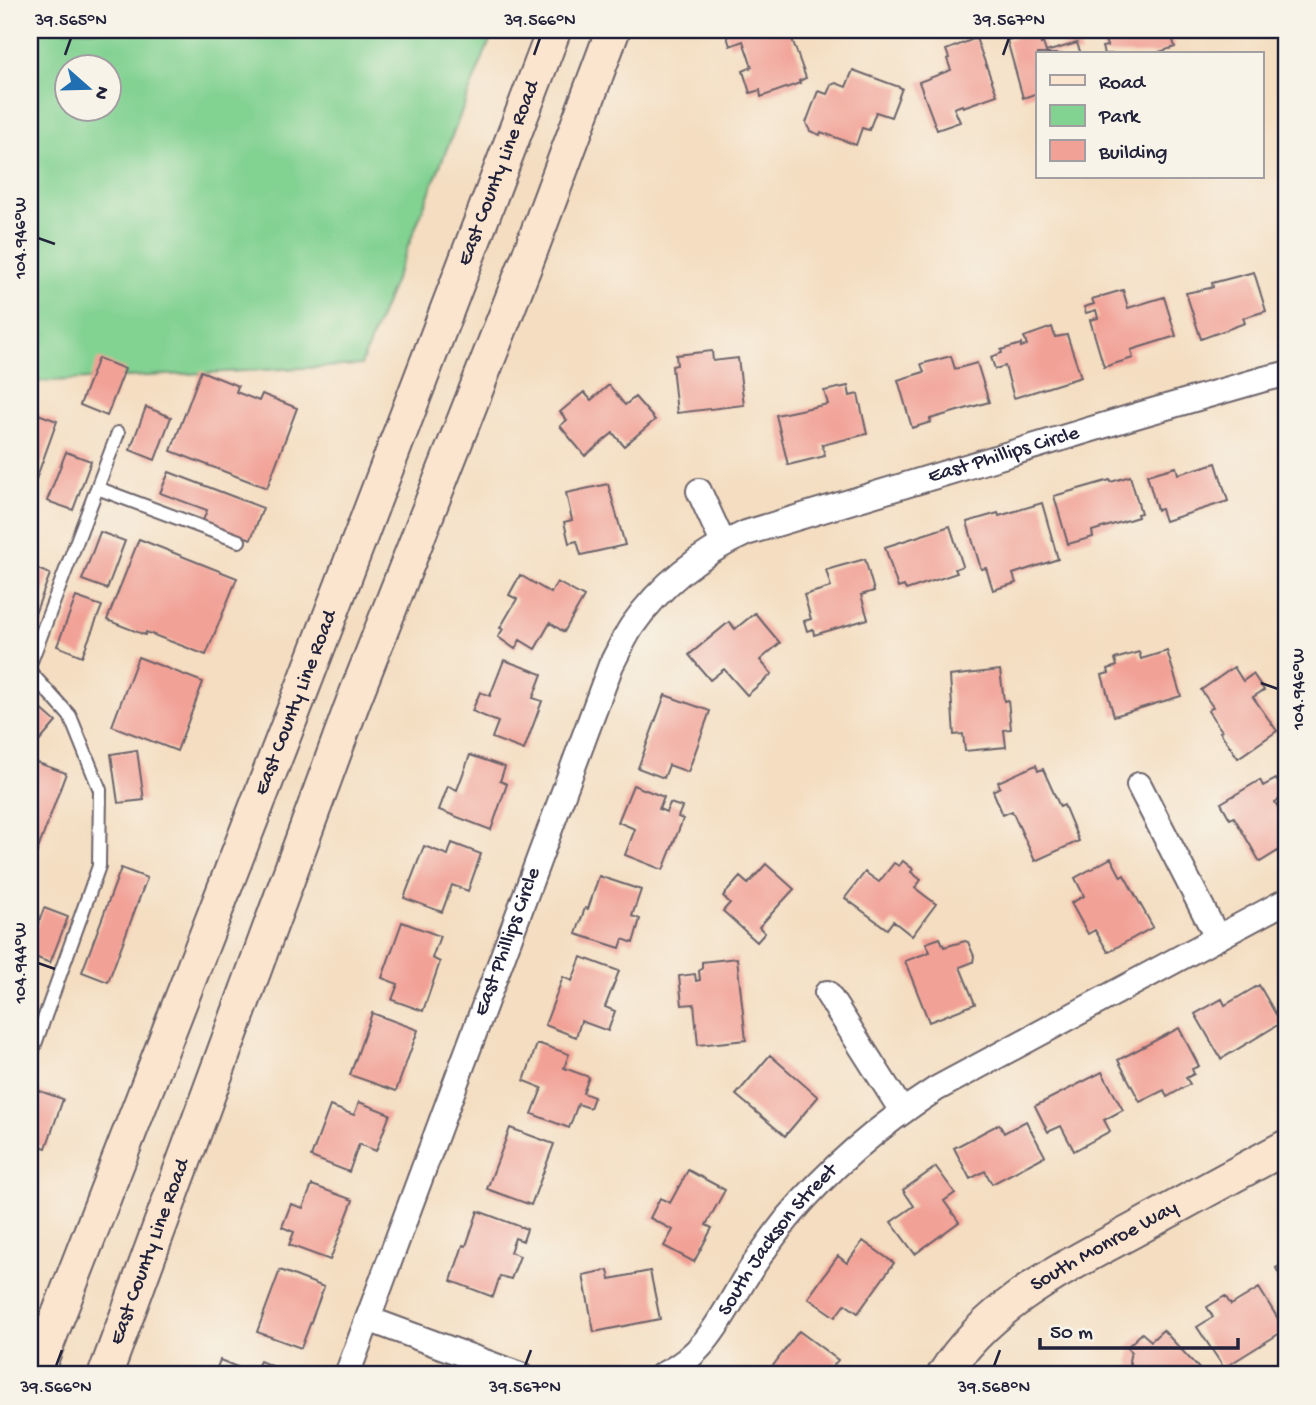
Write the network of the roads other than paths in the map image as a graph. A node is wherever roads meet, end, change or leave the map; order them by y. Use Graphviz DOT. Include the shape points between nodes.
graph roads {
  1 [pos="554,30"];
  2 [pos="613,30"];
  3 [pos="1286,374"];
  4 [pos="118,433"];
  5 [pos="97,488"];
  6 [pos="699,491"];
  7 [pos="239,541"];
  8 [pos="723,543"];
  9 [pos="30,664"];
  10 [pos="30,672"];
  11 [pos="1139,785"];
  12 [pos="1286,901"];
  13 [pos="1217,937"];
  14 [pos="827,993"];
  15 [pos="30,1058"];
  16 [pos="902,1111"];
  17 [pos="1286,1147"];
  18 [pos="368,1319"];
  19 [pos="35,1375"];
  20 [pos="105,1375"];
  21 [pos="347,1375"];
  22 [pos="520,1375"];
  23 [pos="662,1375"];
  24 [pos="944,1375"];
  1 -- 19 [label="main road, East County Line Road"];
  2 -- 20 [label="main road, East County Line Road" via="353,702"];
  3 -- 8 [label="street, East Phillips Circle"];
  4 -- 5 [label="lane"];
  5 -- 7 [label="lane"];
  5 -- 9 [label="lane"];
  6 -- 8 [label="street"];
  8 -- 18 [label="street, East Phillips Circle" via="688,565 657,594 631,627 611,665"];
  10 -- 15 [label="lane" via="70,716 100,790 99,866"];
  11 -- 13 [label="street"];
  12 -- 13 [label="street, South Jackson Street"];
  13 -- 16 [label="street, South Jackson Street"];
  14 -- 16 [label="street"];
  16 -- 23 [label="street, South Jackson Street" via="820,1182 786,1220 714,1331 695,1353"];
  17 -- 24 [label="main road, South Monroe Way" via="1057,1272 1010,1303 974,1337"];
  18 -- 21 [label="street, East Phillips Circle"];
  18 -- 22 [label="street"];
}
